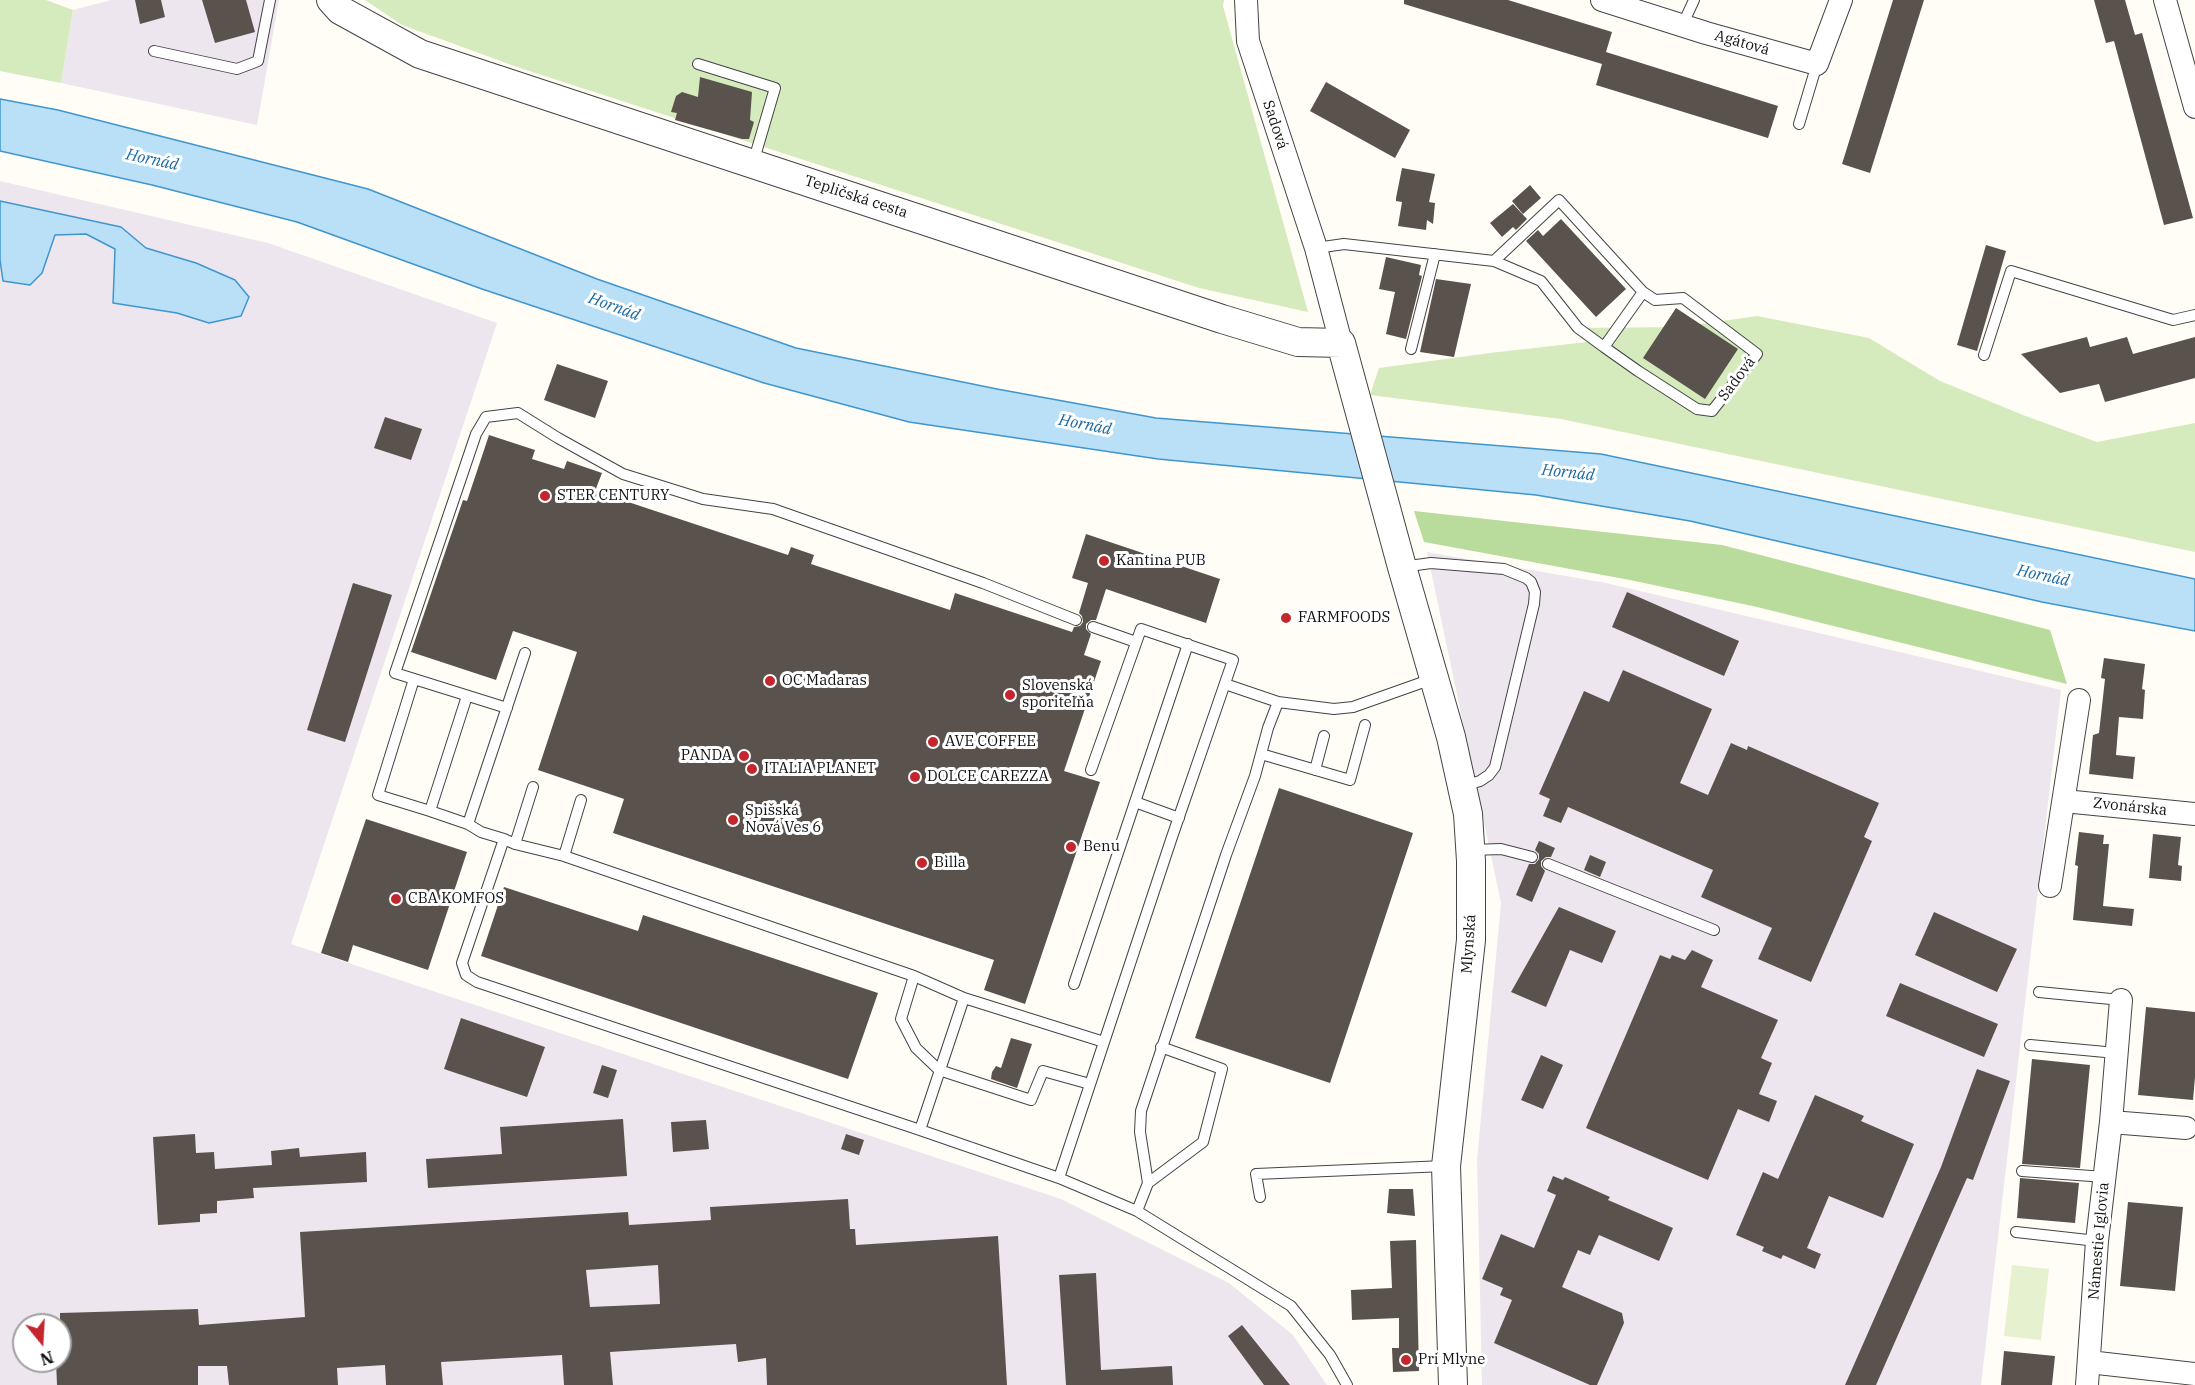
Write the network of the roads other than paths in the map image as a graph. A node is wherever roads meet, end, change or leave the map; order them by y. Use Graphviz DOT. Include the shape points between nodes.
graph roads {
  1 [pos="270,0"];
  2 [pos="331,0"];
  3 [pos="1246,0"];
  4 [pos="1602,0"];
  5 [pos="1694,0"];
  6 [pos="1841,0"];
  7 [pos="2165,0"];
  8 [pos="1682,26"];
  9 [pos="154,51"];
  10 [pos="698,64"];
  11 [pos="1817,64"];
  12 [pos="2195,107"];
  13 [pos="1799,123"];
  14 [pos="753,164"];
  15 [pos="1316,248"];
  16 [pos="1435,254"];
  17 [pos="1494,261"];
  18 [pos="1642,292"];
  19 [pos="2195,315"];
  20 [pos="1341,344"];
  21 [pos="1604,346"];
  22 [pos="1411,349"];
  23 [pos="1984,355"];
  24 [pos="1402,567"];
  25 [pos="1076,620"];
  26 [pos="1093,627"];
  27 [pos="1136,642"];
  28 [pos="1188,644"];
  29 [pos="525,653"];
  30 [pos="414,679"];
  31 [pos="1434,679"];
  32 [pos="1225,684"];
  33 [pos="467,696"];
  34 [pos="2079,700"];
  35 [pos="1278,702"];
  36 [pos="507,708"];
  37 [pos="1365,725"];
  38 [pos="1324,736"];
  39 [pos="1261,754"];
  40 [pos="1091,770"];
  41 [pos="1315,770"];
  42 [pos="533,786"];
  43 [pos="1463,786"];
  44 [pos="581,800"];
  45 [pos="2064,801"];
  46 [pos="1135,802"];
  47 [pos="430,811"];
  48 [pos="2195,814"];
  49 [pos="1179,818"];
  50 [pos="468,824"];
  51 [pos="504,839"];
  52 [pos="515,844"];
  53 [pos="1471,850"];
  54 [pos="564,856"];
  55 [pos="1532,857"];
  56 [pos="1548,864"];
  57 [pos="2050,886"];
  58 [pos="1714,930"];
  59 [pos="914,976"];
  60 [pos="1074,984"];
  61 [pos="2039,992"];
  62 [pos="964,998"];
  63 [pos="2121,1000"];
  64 [pos="1104,1042"];
  65 [pos="2030,1045"];
  66 [pos="1161,1047"];
  67 [pos="2116,1053"];
  68 [pos="939,1070"];
  69 [pos="1090,1084"];
  70 [pos="2111,1122"];
  71 [pos="2186,1128"];
  72 [pos="920,1130"];
  73 [pos="1446,1166"];
  74 [pos="2022,1171"];
  75 [pos="2104,1177"];
  76 [pos="1059,1178"];
  77 [pos="1148,1184"];
  78 [pos="1260,1197"];
  79 [pos="1137,1211"];
  80 [pos="2016,1232"];
  81 [pos="2097,1241"];
  82 [pos="2089,1362"];
  83 [pos="2195,1374"];
  84 [pos="1347,1385"];
  85 [pos="1453,1385"];
  86 [pos="2087,1385"];
  1 -- 9 [label="lane" via="258,61 237,69"];
  2 -- 14 [label="street, Tepličská cesta" via="340,10 420,54"];
  3 -- 15 [label="street, Sadová" via="1248,41"];
  4 -- 8 [label="street, Agátová"];
  5 -- 8 [label="lane"];
  6 -- 11 [label="street"];
  7 -- 12 [label="street"];
  8 -- 11 [label="street, Agátová"];
  10 -- 14 [label="lane" via="775,88"];
  11 -- 13 [label="lane"];
  14 -- 20 [label="street, Tepličská cesta" via="1222,319 1298,342"];
  15 -- 16 [label="lane, Sadová" via="1344,244"];
  15 -- 20 [label="street, Sadová"];
  16 -- 17 [label="lane, Sadová"];
  16 -- 22 [label="lane"];
  17 -- 18 [label="lane" via="1559,200"];
  17 -- 21 [label="lane, Sadová" via="1541,281 1578,328"];
  18 -- 21 [label="lane"];
  18 -- 21 [label="lane, Sadová" via="1655,300 1683,298 1757,354 1712,411 1697,409"];
  19 -- 23 [label="lane" via="2173,320 2011,271"];
  20 -- 24 [label="street, Mlynská"];
  24 -- 31 [label="street, Mlynská"];
  24 -- 43 [label="lane" via="1431,563 1504,569 1531,582 1535,592 1495,767 1480,781"];
  25 -- 30 [label="lane" via="773,509 703,500 623,474 518,413 486,417 476,434 395,673"];
  26 -- 27 [label="lane"];
  27 -- 28 [label="lane" via="1141,628"];
  27 -- 40 [label="lane"];
  28 -- 32 [label="lane" via="1233,660"];
  28 -- 46 [label="lane"];
  29 -- 36 [label="lane"];
  30 -- 33 [label="lane"];
  30 -- 47 [label="lane" via="378,795"];
  31 -- 35 [label="lane" via="1353,707 1334,709"];
  31 -- 43 [label="street, Mlynská"];
  32 -- 35 [label="lane"];
  32 -- 49 [label="lane"];
  33 -- 36 [label="lane"];
  33 -- 47 [label="lane"];
  34 -- 45 [label="street"];
  35 -- 39 [label="lane"];
  36 -- 50 [label="lane"];
  37 -- 41 [label="lane" via="1350,780"];
  38 -- 41 [label="lane"];
  39 -- 41 [label="lane"];
  39 -- 66 [label="lane"];
  42 -- 52 [label="lane"];
  43 -- 53 [label="street, Mlynská"];
  44 -- 54 [label="lane"];
  45 -- 48 [label="street, Zvonárska"];
  45 -- 57 [label="street"];
  46 -- 49 [label="lane"];
  46 -- 60 [label="lane"];
  47 -- 50 [label="lane"];
  49 -- 64 [label="lane"];
  50 -- 51 [label="lane"];
  51 -- 52 [label="lane"];
  51 -- 72 [label="lane" via="462,963 466,975 477,982"];
  52 -- 54 [label="lane"];
  53 -- 55 [label="lane" via="1501,849"];
  53 -- 73 [label="street, Mlynská" via="1471,940"];
  54 -- 59 [label="lane"];
  56 -- 58 [label="lane"];
  59 -- 62 [label="lane"];
  59 -- 68 [label="lane" via="901,1019 916,1048"];
  61 -- 63 [label="lane"];
  62 -- 64 [label="lane"];
  62 -- 68 [label="lane"];
  63 -- 67 [label="street, Námestie Iglovia"];
  64 -- 69 [label="lane"];
  65 -- 67 [label="lane"];
  66 -- 77 [label="lane" via="1141,1111"];
  66 -- 77 [label="lane" via="1222,1069 1203,1142"];
  67 -- 70 [label="street, Námestie Iglovia"];
  68 -- 69 [label="lane" via="1031,1100 1043,1071"];
  68 -- 72 [label="lane"];
  69 -- 76 [label="lane"];
  70 -- 71 [label="street"];
  70 -- 75 [label="street, Námestie Iglovia"];
  72 -- 76 [label="lane"];
  73 -- 78 [label="lane" via="1256,1174"];
  73 -- 85 [label="street, Mlynská"];
  74 -- 75 [label="lane"];
  75 -- 81 [label="street, Námestie Iglovia"];
  76 -- 79 [label="lane"];
  77 -- 79 [label="lane"];
  79 -- 84 [label="lane" via="1291,1306 1330,1355"];
  80 -- 81 [label="lane"];
  81 -- 82 [label="street, Námestie Iglovia"];
  82 -- 83 [label="street"];
  82 -- 86 [label="street, Námestie Iglovia"];
}
